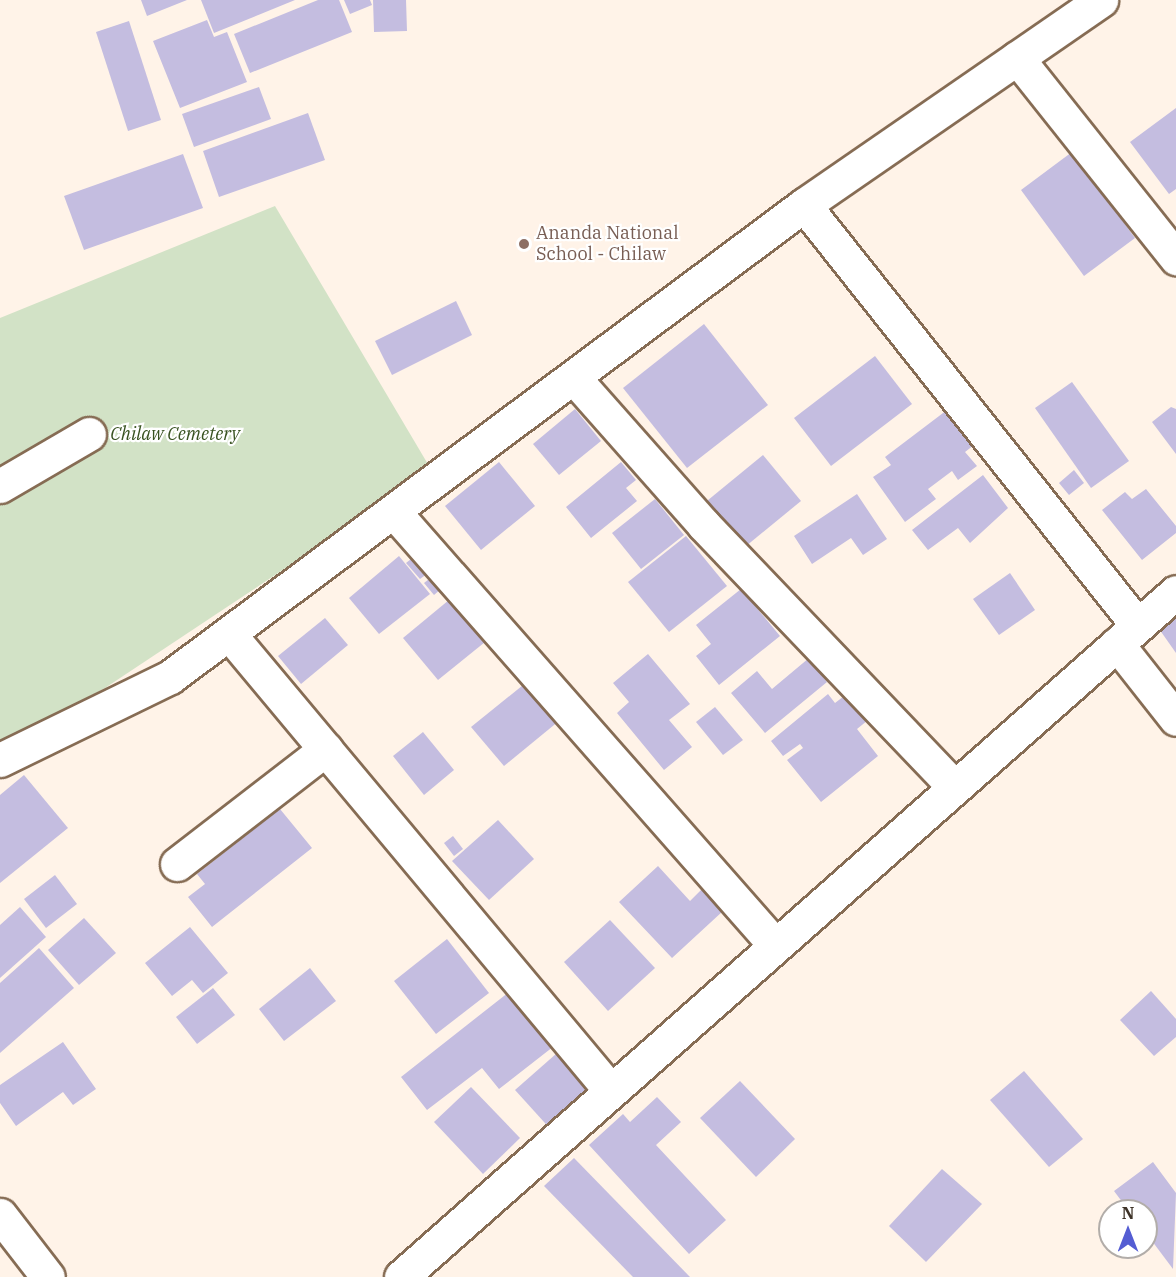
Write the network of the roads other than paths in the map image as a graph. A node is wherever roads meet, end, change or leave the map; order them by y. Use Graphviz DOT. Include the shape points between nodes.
graph roads {
  1 [pos="1101,0"];
  2 [pos="1017,58"];
  3 [pos="804,205"];
  4 [pos="1176,257"];
  5 [pos="574,378"];
  6 [pos="90,434"];
  7 [pos="0,486"];
  8 [pos="394,512"];
  9 [pos="1176,592"];
  10 [pos="230,635"];
  11 [pos="1128,635"];
  12 [pos="1176,719"];
  13 [pos="326,748"];
  14 [pos="0,760"];
  15 [pos="954,788"];
  16 [pos="177,864"];
  17 [pos="775,945"];
  18 [pos="611,1091"];
  19 [pos="0,1215"];
  20 [pos="48,1277"];
  21 [pos="401,1277"];
  1 -- 2 [label="main road"];
  2 -- 3 [label="main road"];
  2 -- 4 [label="main road"];
  3 -- 5 [label="main road"];
  3 -- 11 [label="main road"];
  5 -- 8 [label="main road"];
  5 -- 15 [label="main road" via="703,524"];
  6 -- 7 [label="main road"];
  8 -- 10 [label="main road"];
  8 -- 17 [label="main road"];
  9 -- 11 [label="main road"];
  10 -- 13 [label="main road"];
  10 -- 14 [label="main road" via="170,677"];
  11 -- 12 [label="main road"];
  11 -- 15 [label="main road"];
  13 -- 16 [label="main road"];
  13 -- 18 [label="main road"];
  15 -- 17 [label="main road"];
  17 -- 18 [label="main road"];
  18 -- 21 [label="main road"];
  19 -- 20 [label="main road"];
}
